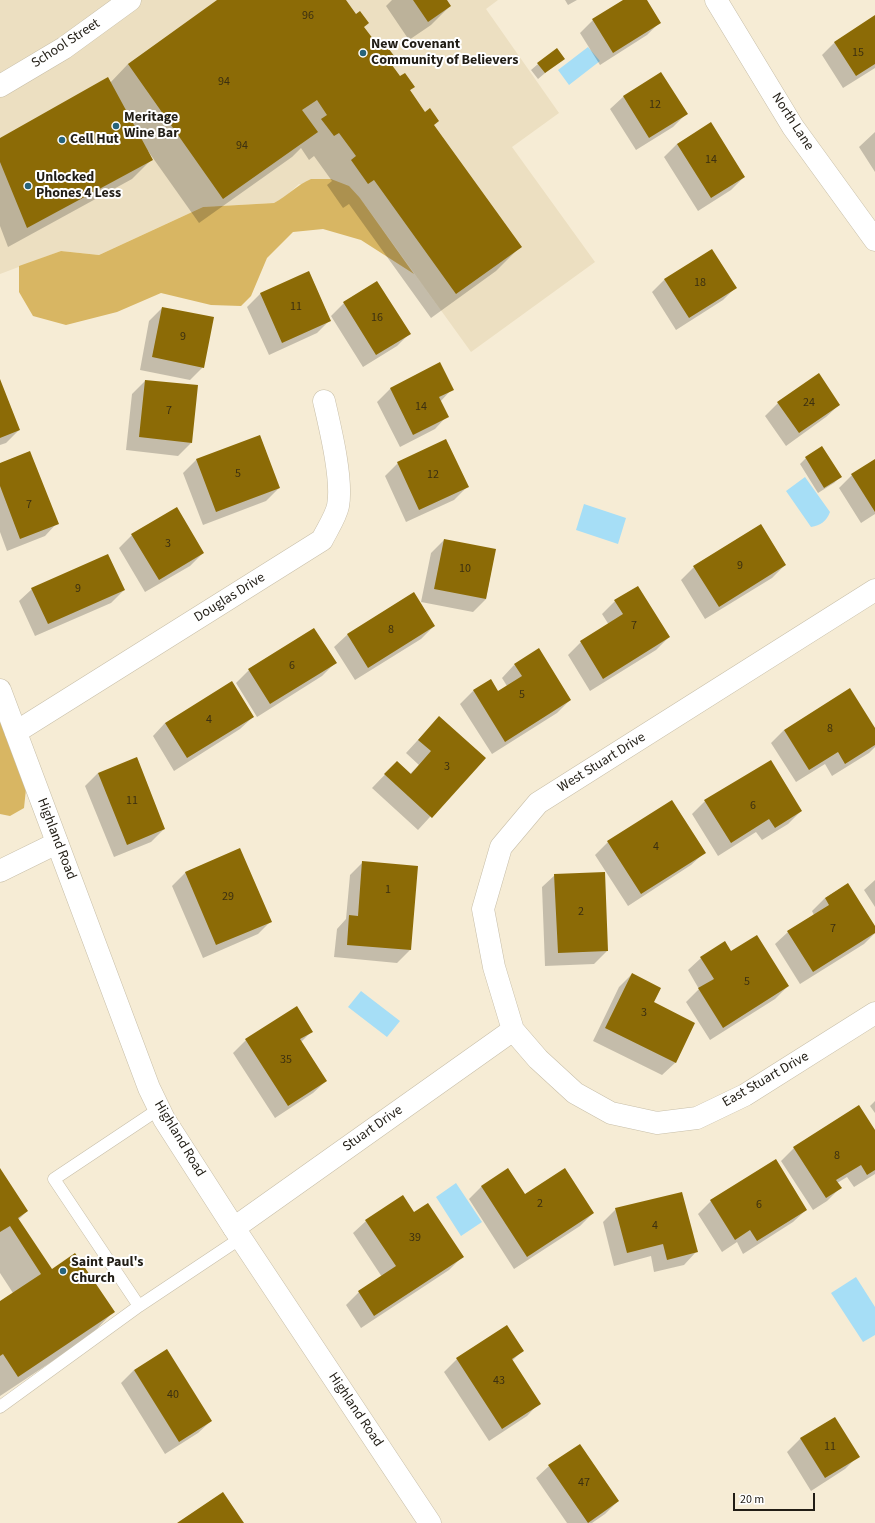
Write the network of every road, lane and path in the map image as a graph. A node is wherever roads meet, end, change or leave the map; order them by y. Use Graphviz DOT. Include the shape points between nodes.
graph roads {
  1 [pos="130,0"];
  2 [pos="716,0"];
  3 [pos="0,86"];
  4 [pos="875,240"];
  5 [pos="324,401"];
  6 [pos="875,590"];
  7 [pos="0,690"];
  8 [pos="16,732"];
  9 [pos="57,843"];
  10 [pos="0,871"];
  11 [pos="875,1013"];
  12 [pos="513,1030"];
  13 [pos="159,1109"];
  14 [pos="237,1233"];
  15 [pos="138,1306"];
  16 [pos="0,1406"];
  17 [pos="430,1523"];
  1 -- 3 [label="street, School Street" via="64,48"];
  2 -- 4 [label="street, North Lane" via="793,127"];
  5 -- 8 [label="street, Douglas Drive" via="339,482 338,506 322,540"];
  6 -- 12 [label="street, West Stuart Drive" via="538,803 501,847 483,909 494,967"];
  7 -- 8 [label="street, Highland Road"];
  8 -- 9 [label="street, Highland Road"];
  9 -- 10 [label="street"];
  9 -- 13 [label="street, Highland Road"];
  11 -- 12 [label="street, East Stuart Drive" via="745,1095 697,1118 657,1123 611,1113 575,1093 538,1059"];
  12 -- 14 [label="street, Stuart Drive"];
  13 -- 14 [label="street, Highland Road"];
  13 -- 15 [label="lane" via="54,1179"];
  14 -- 15 [label="lane"];
  14 -- 17 [label="street, Highland Road"];
  15 -- 16 [label="lane"];
}
